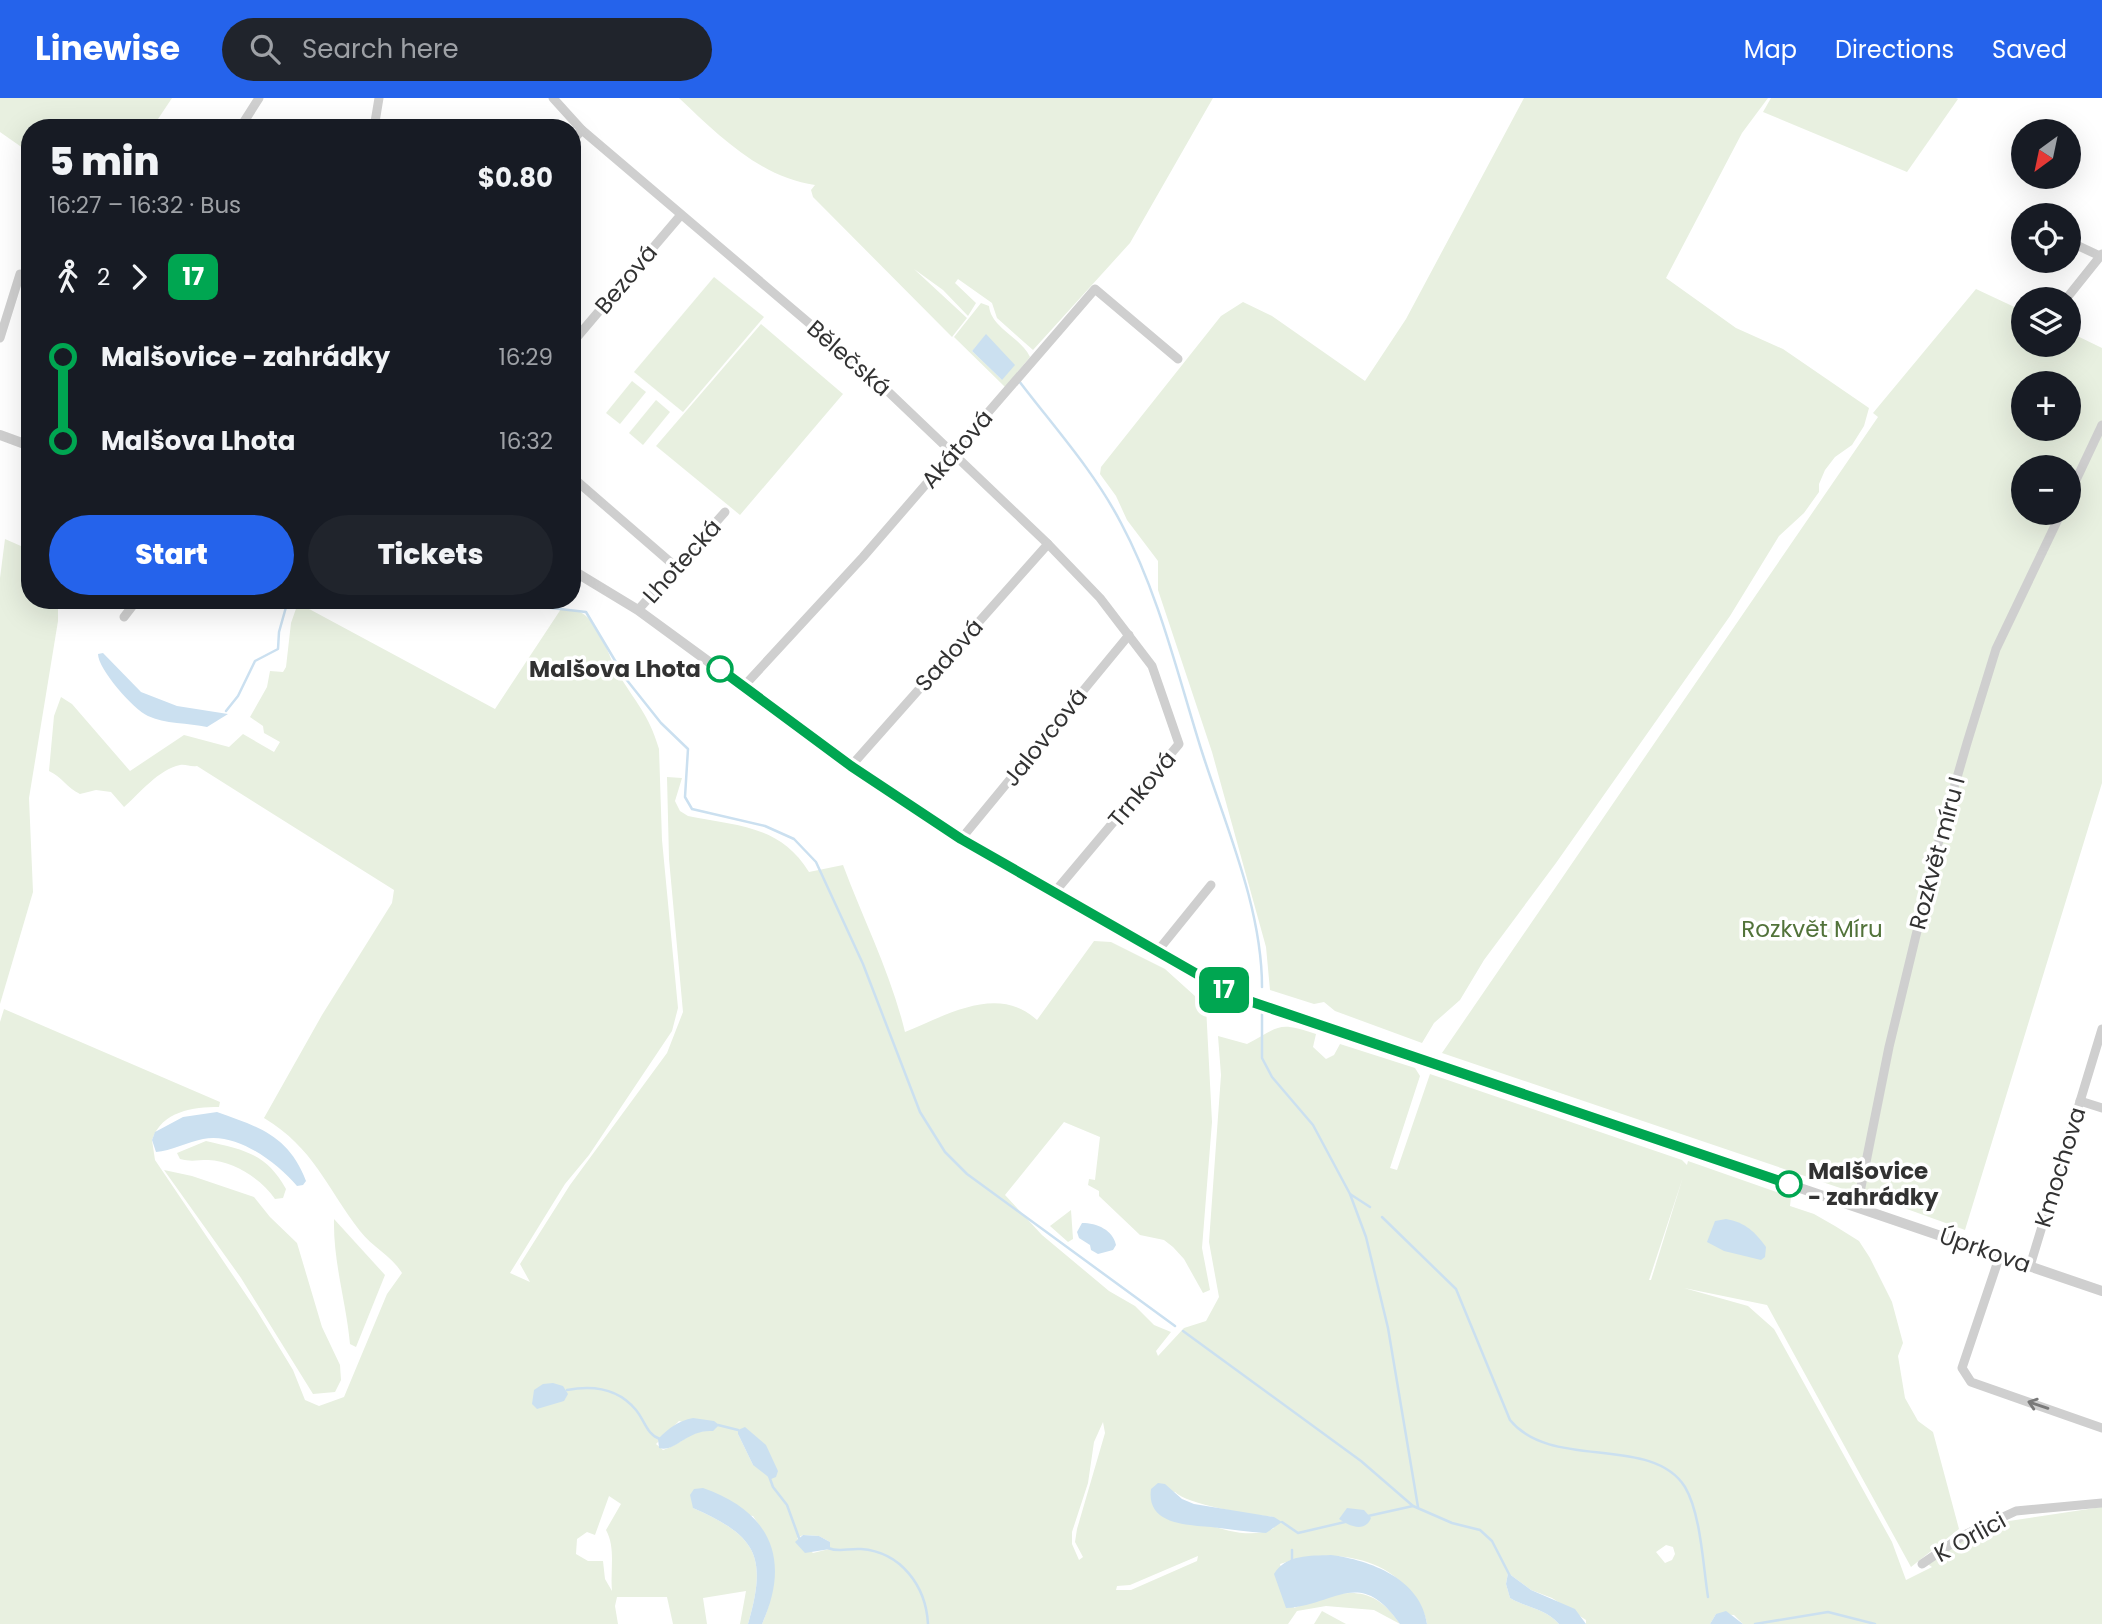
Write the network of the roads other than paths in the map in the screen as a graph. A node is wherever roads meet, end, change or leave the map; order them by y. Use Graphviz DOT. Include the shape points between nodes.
graph roads {
  1 [pos="259,98"];
  2 [pos="379,98"];
  3 [pos="553,98"];
  4 [pos="246,119"];
  5 [pos="376,119"];
  6 [pos="572,119"];
  7 [pos="582,130"];
  8 [pos="680,216"];
  9 [pos="2081,247"];
  10 [pos="2101,255"];
  11 [pos="20,274"];
  12 [pos="2076,287"];
  13 [pos="581,332"];
  14 [pos="0,338"];
  15 [pos="1178,359"];
  16 [pos="2102,425"];
  17 [pos="0,435"];
  18 [pos="21,443"];
  19 [pos="954,453"];
  20 [pos="2081,469"];
  21 [pos="581,485"];
  22 [pos="725,512"];
  23 [pos="2055,525"];
  24 [pos="1048,544"];
  25 [pos="676,567"];
  26 [pos="581,575"];
  27 [pos="130,609"];
  28 [pos="638,610"];
  29 [pos="124,617"];
  30 [pos="1129,635"];
  31 [pos="744,686"];
  32 [pos="851,766"];
  33 [pos="961,839"];
  34 [pos="1212,885"];
  35 [pos="1054,894"];
  36 [pos="1156,953"];
  37 [pos="1231,994"];
  38 [pos="2102,1029"];
  39 [pos="2080,1101"];
  40 [pos="2102,1108"];
  41 [pos="1857,1207"];
  42 [pos="2000,1255"];
  43 [pos="2030,1266"];
  44 [pos="2102,1292"];
  45 [pos="2102,1428"];
  46 [pos="2102,1503"];
  47 [pos="1922,1564"];
  1 -- 4 [label="street"];
  2 -- 5 [label="street"];
  3 -- 6 [label="street, Bělečská"];
  7 -- 8 [label="street, Bělečská"];
  8 -- 13 [label="street, Bezová"];
  8 -- 19 [label="street, Bělečská" via="876,380"];
  9 -- 10 [label="street"];
  10 -- 12 [label="street"];
  11 -- 14 [label="street"];
  15 -- 19 [label="street, Akátová" via="1095,289"];
  16 -- 20 [label="street"];
  17 -- 18 [label="street"];
  19 -- 24 [label="street, Bělečská"];
  19 -- 31 [label="street, Akátová"];
  21 -- 25 [label="street"];
  22 -- 25 [label="street, Lhotecká"];
  23 -- 41 [label="street, Rozkvět míru I" via="1996,649 1967,743 1889,1047"];
  24 -- 30 [label="street, Bělečská"];
  24 -- 32 [label="street, Sadová"];
  25 -- 28 [label="street, Lhotecká"];
  26 -- 28 [label="street, Lhotecká"];
  27 -- 29 [label="street"];
  28 -- 31 [label="street, Lhotecká"];
  30 -- 33 [label="street, Jalovcová"];
  30 -- 35 [label="street, Trnková" via="1152,666 1179,744"];
  31 -- 32 [label="street, Lhotecká"];
  32 -- 33 [label="street, Lhotecká"];
  33 -- 35 [label="street, Lhotecká"];
  34 -- 36 [label="street"];
  35 -- 36 [label="street, Lhotecká"];
  36 -- 37 [label="street, Lhotecká"];
  37 -- 41 [label="street, Úprkova"];
  38 -- 39 [label="street, Kmochova"];
  39 -- 40 [label="street"];
  39 -- 43 [label="street, Kmochova"];
  41 -- 42 [label="street, Úprkova"];
  42 -- 43 [label="street, Úprkova"];
  45 -- 42 [label="street, one-way" via="1965,1377 1962,1368"];
  43 -- 44 [label="street, Úprkova"];
  46 -- 47 [label="street, K Orlici" via="2016,1511 1964,1535"];
}
